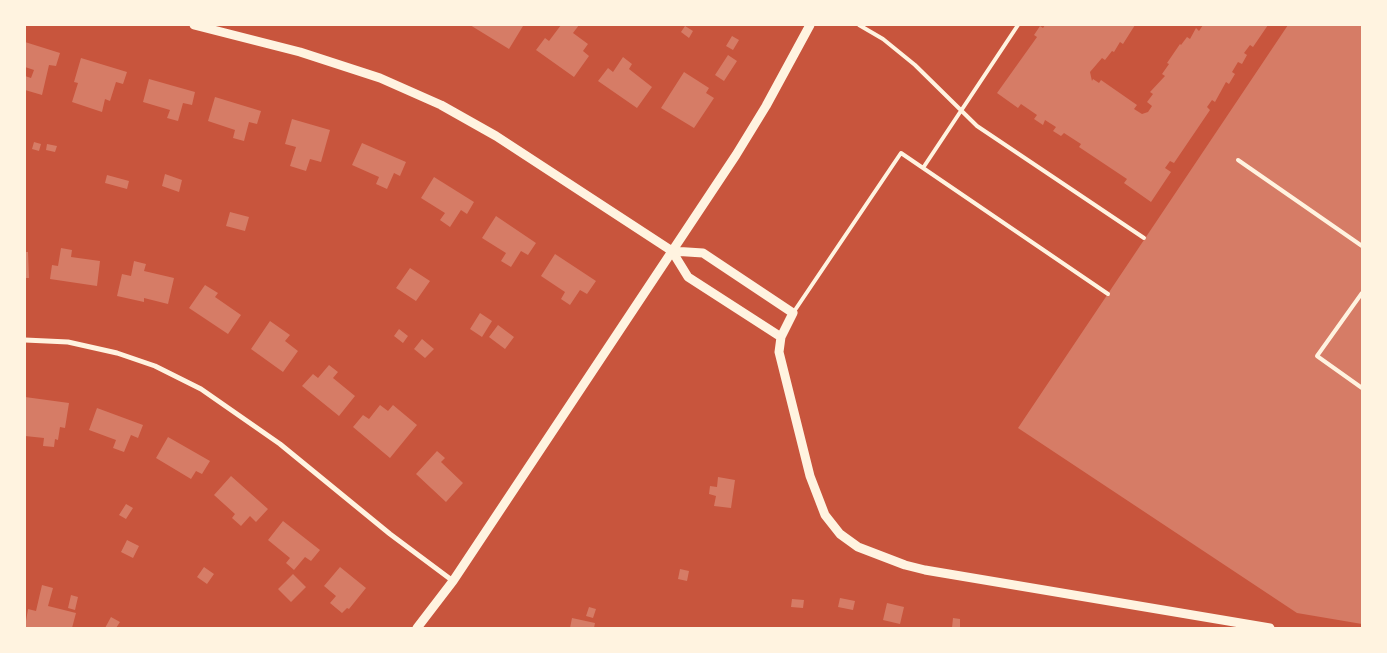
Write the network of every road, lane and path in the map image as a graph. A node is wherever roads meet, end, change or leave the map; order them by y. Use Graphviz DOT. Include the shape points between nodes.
graph roads {
  1 [pos="194,25"];
  2 [pos="810,25"];
  3 [pos="859,25"];
  4 [pos="1018,25"];
  5 [pos="960,110"];
  6 [pos="1238,160"];
  7 [pos="923,168"];
  8 [pos="1144,238"];
  9 [pos="1362,246"];
  10 [pos="672,251"];
  11 [pos="1362,293"];
  12 [pos="1108,294"];
  13 [pos="793,313"];
  14 [pos="781,337"];
  15 [pos="25,340"];
  16 [pos="1362,388"];
  17 [pos="453,581"];
  18 [pos="416,628"];
  19 [pos="1270,628"];
  1 -- 10 [label="street" via="300,52 380,78 441,105 496,136"];
  2 -- 10 [label="street" via="766,106"];
  3 -- 5 [label="lane" via="883,39 915,65"];
  4 -- 5 [label="lane"];
  5 -- 7 [label="lane"];
  5 -- 8 [label="lane" via="978,126"];
  6 -- 9 [label="lane"];
  7 -- 12 [label="lane"];
  7 -- 13 [label="lane" via="901,153"];
  10 -- 13 [label="street" via="703,253"];
  10 -- 14 [label="street" via="688,276"];
  10 -- 17 [label="street"];
  11 -- 16 [label="lane" via="1317,356"];
  13 -- 14 [label="street"];
  14 -- 19 [label="street" via="779,352 814,490 832,525 858,547 925,570"];
  15 -- 17 [label="street" via="68,342 118,353 155,366 201,389 280,444"];
  17 -- 18 [label="street"];
}
